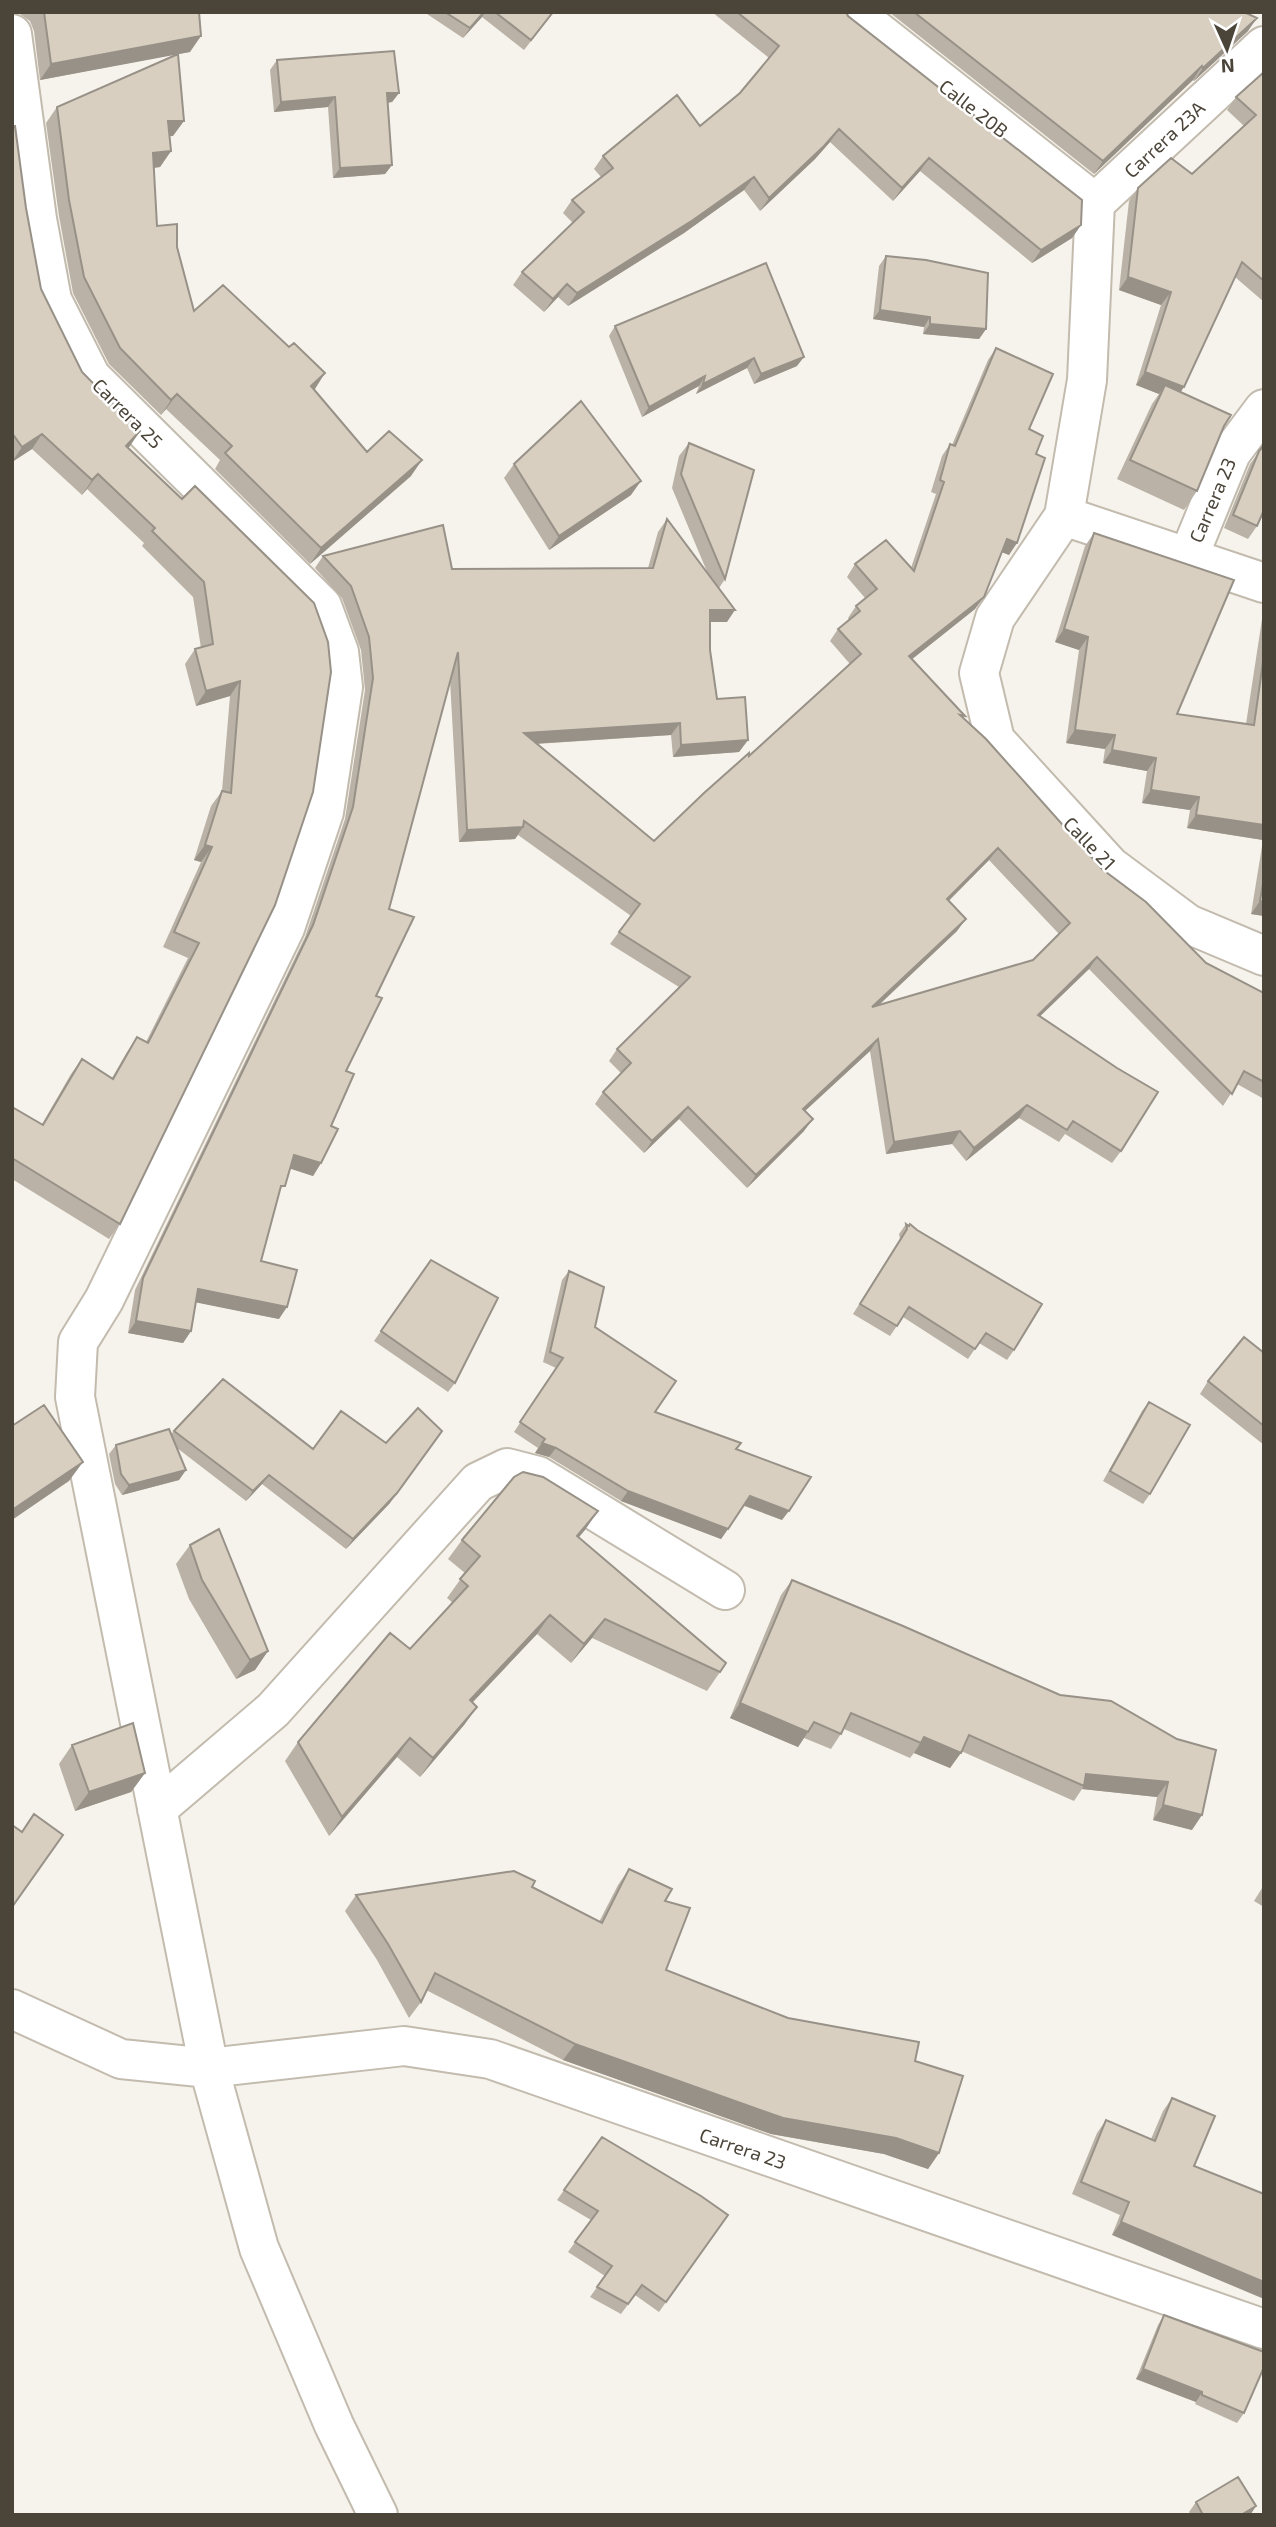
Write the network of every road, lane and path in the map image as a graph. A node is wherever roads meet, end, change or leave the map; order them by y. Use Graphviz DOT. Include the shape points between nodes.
graph roads {
  1 [pos="853,12"];
  2 [pos="12,34"];
  3 [pos="1264,46"];
  4 [pos="1095,203"];
  5 [pos="1264,409"];
  6 [pos="1064,516"];
  7 [pos="1188,558"];
  8 [pos="1264,583"];
  9 [pos="1264,956"];
  10 [pos="725,1590"];
  11 [pos="157,1810"];
  12 [pos="12,2010"];
  13 [pos="209,2068"];
  14 [pos="1264,2329"];
  15 [pos="378,2515"];
  1 -- 4 [label="street, Calle 20B"];
  2 -- 11 [label="street, Carrera 25" via="52,300 91,377 322,606 339,652 343,687 324,812 285,928 104,1300 78,1342 75,1397"];
  3 -- 4 [label="street, Carrera 23A"];
  4 -- 6 [label="street" via="1087,380"];
  5 -- 7 [label="street, Carrera 23" via="1231,453"];
  6 -- 7 [label="street"];
  6 -- 9 [label="street, Calle 21" via="995,618 979,673 995,740 1110,866 1188,924"];
  7 -- 8 [label="street"];
  10 -- 11 [label="street" via="538,1476 507,1468 478,1482 273,1710"];
  11 -- 13 [label="street, Carrera 25"];
  12 -- 13 [label="street, Carrera 23" via="121,2059"];
  13 -- 14 [label="street, Carrera 23" via="404,2046 490,2059"];
  13 -- 15 [label="street, Carrera 25" via="259,2248 334,2425"];
}
